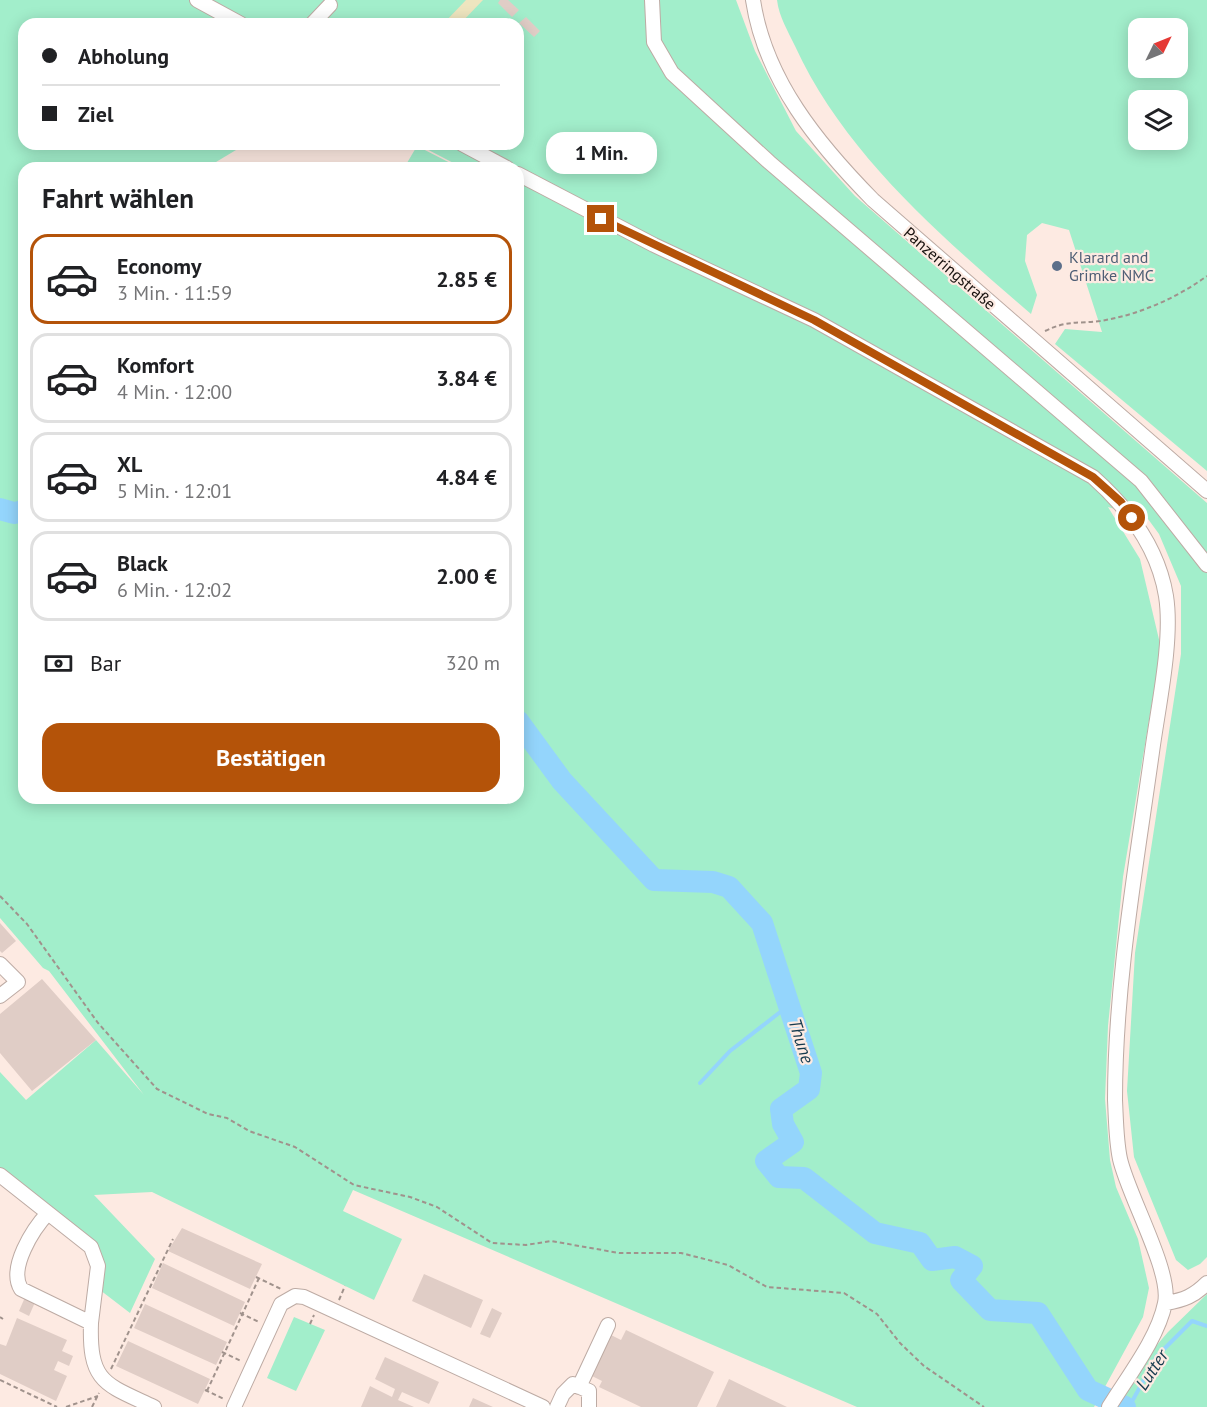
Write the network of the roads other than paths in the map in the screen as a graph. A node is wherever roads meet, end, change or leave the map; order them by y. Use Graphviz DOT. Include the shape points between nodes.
graph roads {
  1 [pos="197,0"];
  2 [pos="652,0"];
  3 [pos="753,0"];
  4 [pos="330,5"];
  5 [pos="230,18"];
  6 [pos="318,18"];
  7 [pos="473,150"];
  8 [pos="496,162"];
  9 [pos="524,177"];
  10 [pos="1207,491"];
  11 [pos="1207,565"];
  12 [pos="0,964"];
  13 [pos="0,996"];
  14 [pos="0,1175"];
  15 [pos="48,1213"];
  16 [pos="1207,1283"];
  17 [pos="1166,1303"];
  18 [pos="91,1323"];
  19 [pos="608,1325"];
  20 [pos="579,1386"];
  21 [pos="234,1405"];
  22 [pos="154,1407"];
  23 [pos="543,1407"];
  24 [pos="557,1407"];
  25 [pos="589,1407"];
  26 [pos="1109,1407"];
  1 -- 5 [label="street"];
  2 -- 11 [label="street" via="654,42 672,73 769,162 1141,481"];
  3 -- 10 [label="street, Panzerringstraße" via="775,70 790,100 822,144 873,200"];
  4 -- 6 [label="street"];
  7 -- 8 [label="street"];
  9 -- 17 [label="street" via="654,246 814,320 1093,477 1121,502 1153,550 1166,596 1166,649 1124,952 1115,1099 1120,1159 1160,1266"];
  12 -- 13 [label="street" via="18,982"];
  14 -- 15 [label="street"];
  15 -- 18 [label="street" via="91,1247 98,1266"];
  15 -- 18 [label="street" via="38,1223 24,1252 16,1281 21,1289"];
  16 -- 17 [label="street" via="1189,1298"];
  17 -- 26 [label="street" via="1147,1346"];
  18 -- 22 [label="street" via="92,1360 105,1382"];
  19 -- 20 [label="street"];
  20 -- 24 [label="street" via="573,1384"];
  20 -- 25 [label="street" via="589,1391"];
  21 -- 23 [label="street" via="282,1304 304,1297"];
}
